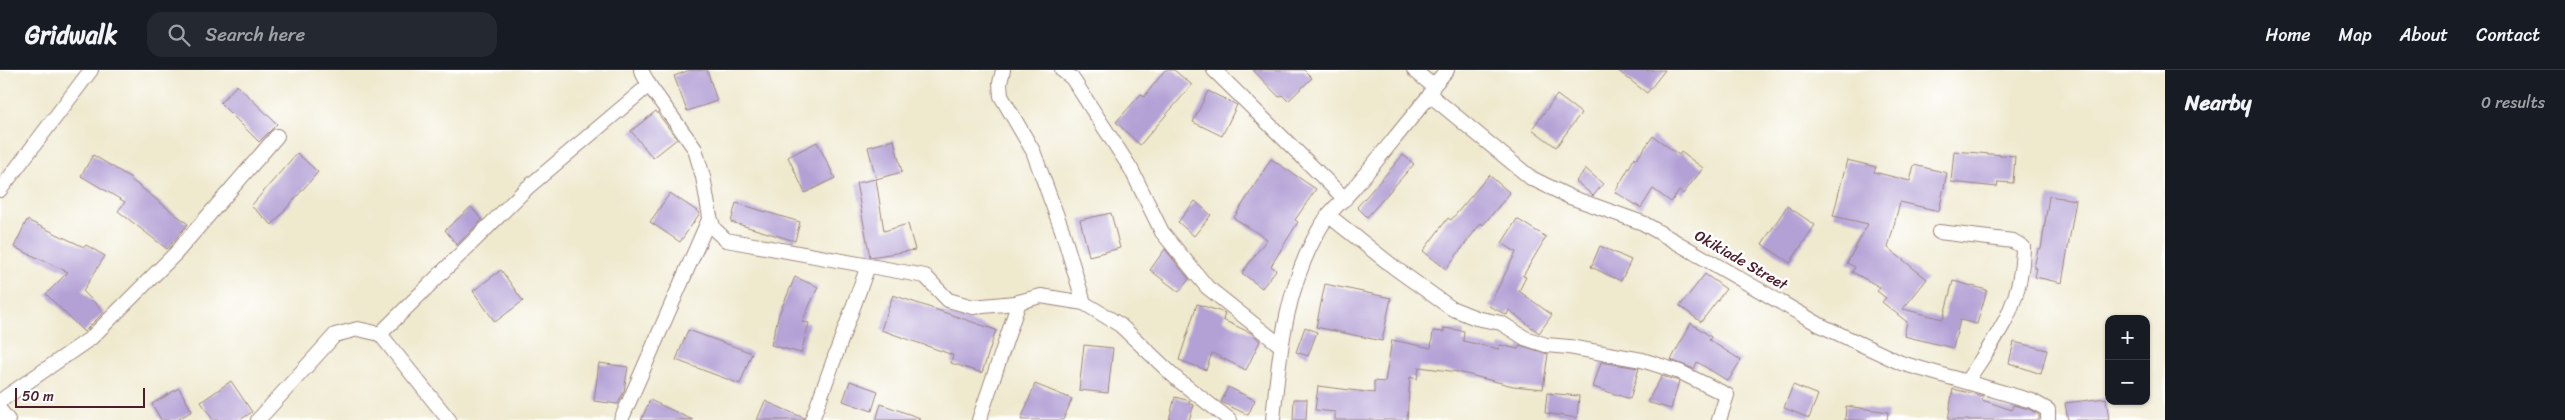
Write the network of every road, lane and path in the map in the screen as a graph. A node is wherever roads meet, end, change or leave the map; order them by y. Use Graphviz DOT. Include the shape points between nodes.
graph roads {
  1 [pos="92,70"];
  2 [pos="641,70"];
  3 [pos="1003,70"];
  4 [pos="1214,70"];
  5 [pos="1414,70"];
  6 [pos="1447,70"];
  7 [pos="1072,72"];
  8 [pos="649,85"];
  9 [pos="1432,91"];
  10 [pos="277,136"];
  11 [pos="0,190"];
  12 [pos="1345,199"];
  13 [pos="1328,216"];
  14 [pos="710,218"];
  15 [pos="1939,232"];
  16 [pos="868,266"];
  17 [pos="1019,302"];
  18 [pos="1084,304"];
  19 [pos="380,334"];
  20 [pos="1280,345"];
  21 [pos="1967,381"];
  22 [pos="0,401"];
  23 [pos="0,410"];
  24 [pos="8,420"];
  25 [pos="259,420"];
  26 [pos="449,420"];
  27 [pos="621,420"];
  28 [pos="812,420"];
  29 [pos="979,420"];
  30 [pos="1230,420"];
  31 [pos="1273,420"];
  32 [pos="1719,420"];
  33 [pos="2048,420"];
  1 -- 11 [label="street"];
  2 -- 8 [label="street"];
  3 -- 18 [label="street" via="1002,96 1033,151"];
  4 -- 12 [label="street"];
  5 -- 9 [label="street, Okikiade Street"];
  6 -- 9 [label="street"];
  7 -- 20 [label="street" via="1131,169 1162,232 1207,287"];
  8 -- 14 [label="street" via="695,148"];
  8 -- 19 [label="street" via="528,188"];
  9 -- 12 [label="street"];
  9 -- 21 [label="street, Okikiade Street" via="1530,178 1570,197 1643,223 1820,325 1901,363"];
  10 -- 22 [label="street" via="176,253 91,338"];
  12 -- 13 [label="street"];
  13 -- 20 [label="street" via="1312,243 1297,281"];
  13 -- 32 [label="street" via="1451,308 1501,324 1525,338 1546,345 1569,346 1650,362 1680,372 1727,395"];
  14 -- 16 [label="street" via="714,229 726,240"];
  14 -- 27 [label="street"];
  15 -- 21 [label="street" via="2013,241 2023,247 2014,305"];
  16 -- 17 [label="street" via="925,276 948,300 973,308"];
  16 -- 28 [label="street"];
  17 -- 18 [label="street" via="1041,296"];
  17 -- 29 [label="street"];
  18 -- 30 [label="street" via="1120,325 1178,380"];
  19 -- 25 [label="street" via="358,329 335,335"];
  19 -- 26 [label="street"];
  20 -- 31 [label="street"];
  21 -- 33 [label="street, Okikiade Street" via="2032,401 2048,410"];
  23 -- 24 [label="street"];
}
